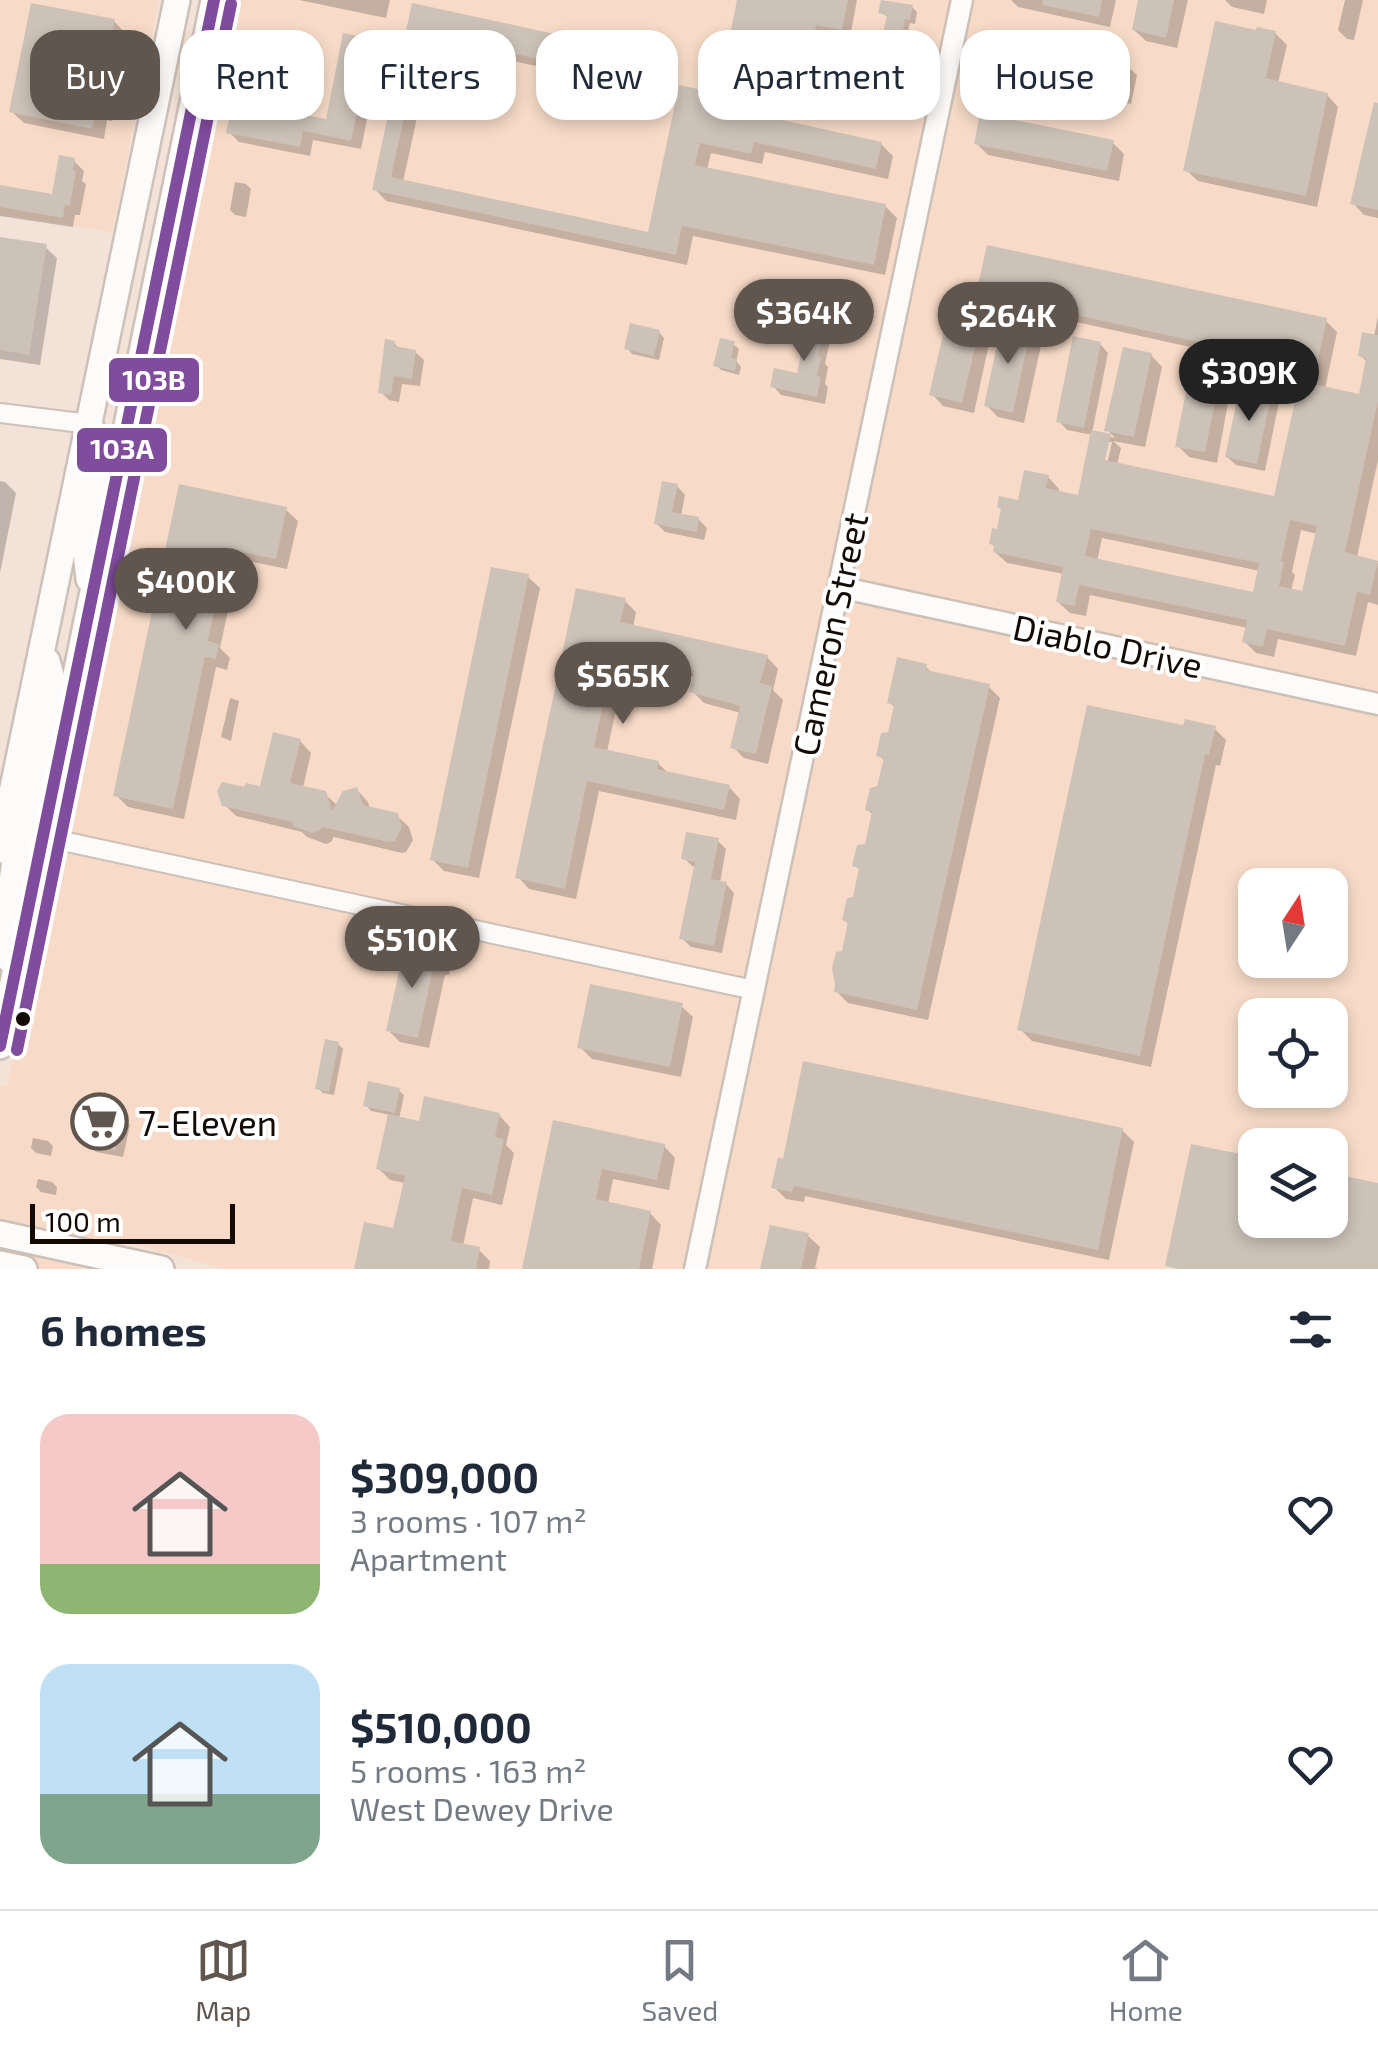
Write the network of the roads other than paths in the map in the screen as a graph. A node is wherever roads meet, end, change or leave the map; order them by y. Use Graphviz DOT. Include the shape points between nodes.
graph roads {
  1 [pos="177,0"];
  2 [pos="214,0"];
  3 [pos="962,0"];
  4 [pos="0,413"];
  5 [pos="88,424"];
  6 [pos="839,587"];
  7 [pos="92,602"];
  8 [pos="43,647"];
  9 [pos="1378,704"];
  10 [pos="9,806"];
  11 [pos="44,837"];
  12 [pos="0,850"];
  13 [pos="13,985"];
  14 [pos="754,990"];
  15 [pos="0,1046"];
  16 [pos="0,1234"];
  17 [pos="0,1264"];
  18 [pos="24,1269"];
  19 [pos="161,1269"];
  20 [pos="696,1269"];
  1 -- 5 [label="main road"];
  2 -- 7 [label="main road"];
  3 -- 6 [label="street, Cameron Street"];
  4 -- 5 [label="street"];
  5 -- 7 [label="main road" via="102,450 84,543"];
  5 -- 8 [label="main road"];
  6 -- 9 [label="street, Diablo Drive"];
  6 -- 14 [label="street, Cameron Street"];
  7 -- 11 [label="main road"];
  8 -- 10 [label="main road"];
  8 -- 11 [label="main road" via="53,682 30,813"];
  10 -- 12 [label="main road"];
  10 -- 13 [label="main road" via="20,828 6,923"];
  11 -- 13 [label="main road"];
  11 -- 14 [label="street"];
  13 -- 15 [label="main road"];
  14 -- 20 [label="street, Cameron Street"];
  16 -- 19 [label="main road"];
  17 -- 18 [label="main road"];
}
